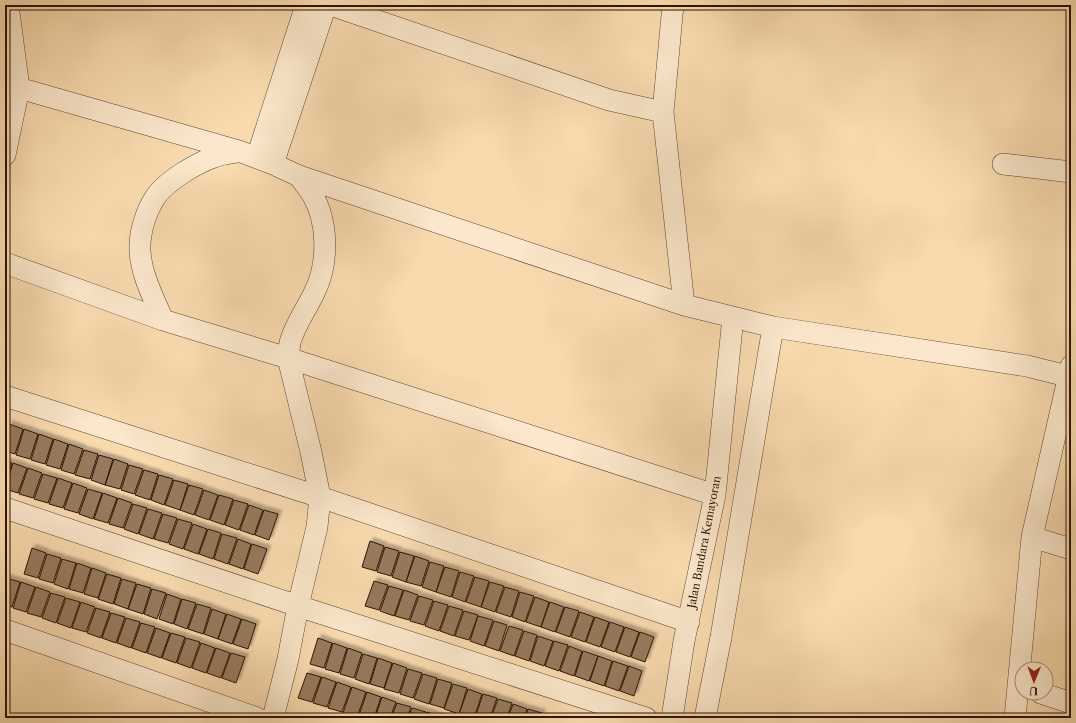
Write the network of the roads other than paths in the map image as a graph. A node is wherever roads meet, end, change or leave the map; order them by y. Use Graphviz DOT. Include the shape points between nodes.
graph roads {
  1 [pos="8,5"];
  2 [pos="306,5"];
  3 [pos="326,5"];
  4 [pos="331,5"];
  5 [pos="673,5"];
  6 [pos="19,88"];
  7 [pos="663,112"];
  8 [pos="5,155"];
  9 [pos="256,157"];
  10 [pos="1003,164"];
  11 [pos="1071,172"];
  12 [pos="299,176"];
  13 [pos="5,263"];
  14 [pos="684,305"];
  15 [pos="733,317"];
  16 [pos="163,320"];
  17 [pos="773,327"];
  18 [pos="288,358"];
  19 [pos="1070,373"];
  20 [pos="5,396"];
  21 [pos="715,494"];
  22 [pos="320,497"];
  23 [pos="5,508"];
  24 [pos="1032,537"];
  25 [pos="1071,549"];
  26 [pos="298,606"];
  27 [pos="689,622"];
  28 [pos="5,630"];
  29 [pos="1022,661"];
  30 [pos="1054,697"];
  31 [pos="1018,701"];
  32 [pos="1071,703"];
  33 [pos="257,718"];
  34 [pos="273,718"];
  35 [pos="646,718"];
  36 [pos="672,718"];
  37 [pos="705,718"];
  38 [pos="1015,718"];
  1 -- 6 [label="street"];
  2 -- 9 [label="street"];
  3 -- 9 [label="street"];
  4 -- 7 [label="street" via="609,100"];
  5 -- 7 [label="street"];
  6 -- 8 [label="street"];
  6 -- 9 [label="street"];
  7 -- 14 [label="street"];
  9 -- 12 [label="street"];
  9 -- 16 [label="street" via="215,156 192,167 156,196 147,215 140,251"];
  10 -- 11 [label="street"];
  12 -- 14 [label="street"];
  12 -- 18 [label="street" via="312,195 319,212 324,233 324,252 316,289 294,332"];
  13 -- 16 [label="street"];
  14 -- 15 [label="street"];
  15 -- 17 [label="street"];
  15 -- 21 [label="street, Jalan Bandara Kemayoran"];
  16 -- 18 [label="street"];
  17 -- 19 [label="street"];
  17 -- 37 [label="street"];
  18 -- 21 [label="street"];
  18 -- 22 [label="street"];
  19 -- 24 [label="street"];
  20 -- 22 [label="street"];
  21 -- 27 [label="street, Jalan Bandara Kemayoran"];
  22 -- 26 [label="street" via="317,528"];
  22 -- 27 [label="street"];
  23 -- 26 [label="street"];
  24 -- 25 [label="street"];
  24 -- 29 [label="street"];
  26 -- 34 [label="street"];
  26 -- 35 [label="street"];
  27 -- 36 [label="street, Jalan Bandara Kemayoran"];
  28 -- 33 [label="street"];
  30 -- 32 [label="street"];
  31 -- 38 [label="street"];
}
